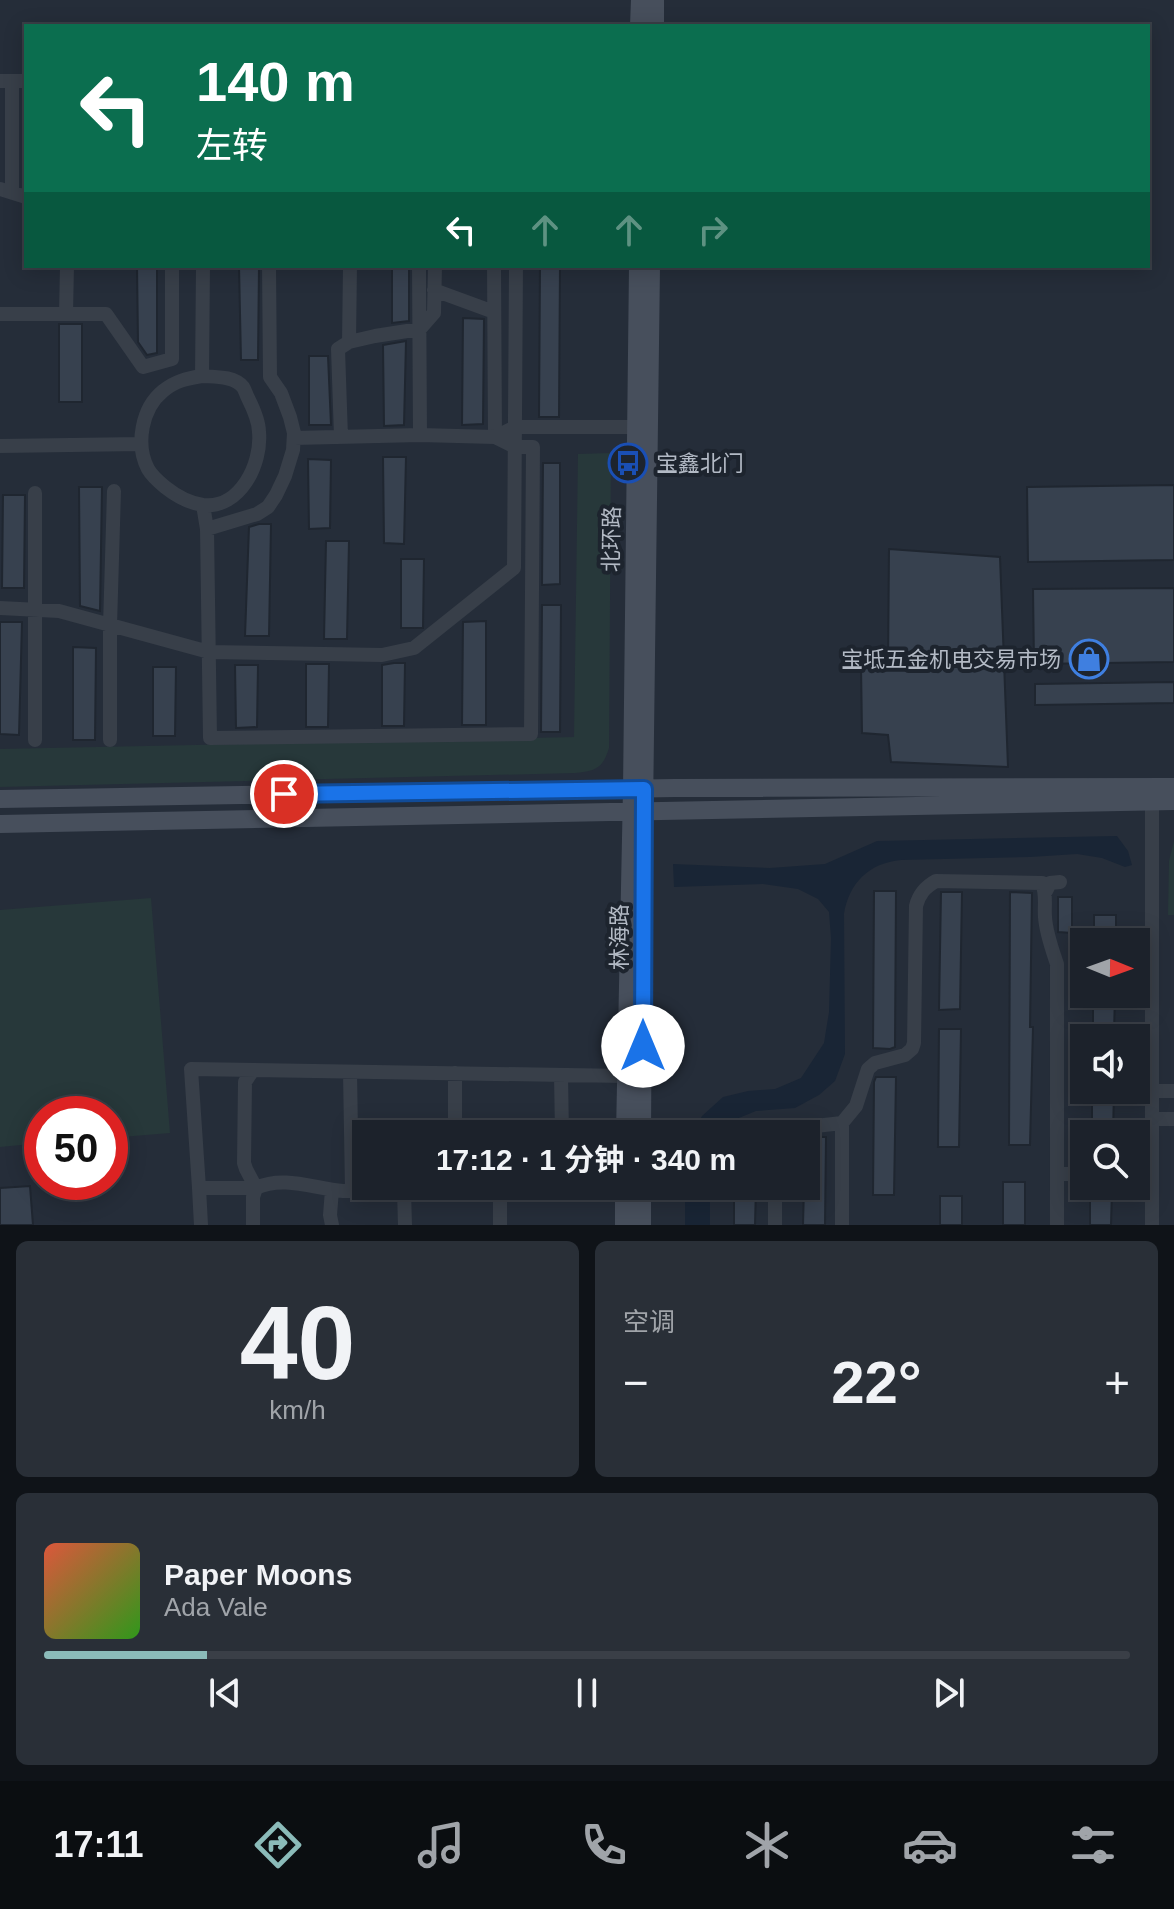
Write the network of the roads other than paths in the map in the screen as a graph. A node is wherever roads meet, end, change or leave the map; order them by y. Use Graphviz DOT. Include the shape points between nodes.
graph roads {
  1 [pos="640,0"];
  2 [pos="655,0"];
  3 [pos="639,24"];
  4 [pos="655,24"];
  5 [pos="13,81"];
  6 [pos="13,193"];
  7 [pos="67,268"];
  8 [pos="172,268"];
  9 [pos="203,268"];
  10 [pos="269,268"];
  11 [pos="350,268"];
  12 [pos="419,268"];
  13 [pos="435,268"];
  14 [pos="494,268"];
  15 [pos="516,268"];
  16 [pos="638,268"];
  17 [pos="651,268"];
  18 [pos="434,290"];
  19 [pos="494,312"];
  20 [pos="0,314"];
  21 [pos="66,314"];
  22 [pos="420,329"];
  23 [pos="349,342"];
  24 [pos="202,376"];
  25 [pos="515,427"];
  26 [pos="643,427"];
  27 [pos="420,435"];
  28 [pos="341,437"];
  29 [pos="495,437"];
  30 [pos="294,438"];
  31 [pos="141,444"];
  32 [pos="0,446"];
  33 [pos="515,447"];
  34 [pos="114,491"];
  35 [pos="35,493"];
  36 [pos="203,505"];
  37 [pos="207,529"];
  38 [pos="0,608"];
  39 [pos="35,610"];
  40 [pos="110,626"];
  41 [pos="209,652"];
  42 [pos="35,740"];
  43 [pos="110,740"];
  44 [pos="1174,787"];
  45 [pos="638,789"];
  46 [pos="0,799"];
  47 [pos="1152,801"];
  48 [pos="1174,801"];
  49 [pos="637,812"];
  50 [pos="0,824"];
  51 [pos="1060,882"];
  52 [pos="1046,891"];
  53 [pos="253,1070"];
  54 [pos="350,1072"];
  55 [pos="455,1073"];
  56 [pos="561,1075"];
  57 [pos="625,1076"];
  58 [pos="1152,1091"];
  59 [pos="1174,1091"];
  60 [pos="1152,1119"];
  61 [pos="1174,1119"];
  62 [pos="455,1120"];
  63 [pos="562,1120"];
  64 [pos="625,1120"];
  65 [pos="642,1120"];
  66 [pos="842,1123"];
  67 [pos="820,1126"];
  68 [pos="1058,1174"];
  69 [pos="1070,1174"];
  70 [pos="1152,1174"];
  71 [pos="199,1188"];
  72 [pos="256,1188"];
  73 [pos="332,1190"];
  74 [pos="352,1191"];
  75 [pos="404,1200"];
  76 [pos="500,1200"];
  77 [pos="624,1200"];
  78 [pos="642,1200"];
  79 [pos="775,1200"];
  80 [pos="201,1225"];
  81 [pos="253,1225"];
  82 [pos="332,1225"];
  83 [pos="405,1225"];
  84 [pos="500,1225"];
  85 [pos="624,1225"];
  86 [pos="642,1225"];
  87 [pos="775,1225"];
  88 [pos="842,1225"];
  89 [pos="1057,1225"];
  90 [pos="1152,1225"];
  1 -- 3 [label="main road"];
  2 -- 4 [label="main road"];
  5 -- 6 [label="street"];
  7 -- 21 [label="street"];
  8 -- 21 [label="street" via="172,359 143,367 106,314"];
  9 -- 24 [label="street"];
  10 -- 30 [label="street" via="270,377 281,393"];
  11 -- 23 [label="street"];
  12 -- 22 [label="street"];
  13 -- 18 [label="street"];
  14 -- 19 [label="street"];
  15 -- 25 [label="street"];
  16 -- 26 [label="main road, 北环路"];
  17 -- 26 [label="main road, 北环路"];
  18 -- 19 [label="street"];
  18 -- 22 [label="street" via="434,313"];
  19 -- 29 [label="street"];
  20 -- 21 [label="street"];
  22 -- 23 [label="street"];
  22 -- 27 [label="street"];
  23 -- 28 [label="street" via="338,349"];
  24 -- 31 [label="street" via="176,382 151,403"];
  24 -- 36 [label="street" via="242,386 260,432 256,462 244,486 219,503"];
  25 -- 26 [label="street"];
  25 -- 29 [label="street"];
  25 -- 33 [label="street"];
  26 -- 45 [label="main road, 北环路"];
  27 -- 28 [label="street"];
  27 -- 29 [label="street"];
  28 -- 30 [label="street"];
  29 -- 33 [label="street"];
  30 -- 37 [label="street" via="285,476 268,507"];
  31 -- 32 [label="street"];
  31 -- 36 [label="street" via="156,480"];
  33 -- 41 [label="street" via="514,568 414,648 382,655"];
  33 -- 41 [label="street" via="533,447 531,734 210,738"];
  34 -- 40 [label="street"];
  35 -- 39 [label="street"];
  36 -- 37 [label="street"];
  37 -- 41 [label="street"];
  38 -- 39 [label="street"];
  39 -- 40 [label="street" via="59,611"];
  39 -- 42 [label="street"];
  40 -- 41 [label="street"];
  40 -- 43 [label="street"];
  44 -- 45 [label="main road"];
  45 -- 46 [label="main road"];
  45 -- 49 [label="main road, 林海路"];
  47 -- 48 [label="main road"];
  47 -- 49 [label="main road"];
  47 -- 58 [label="street"];
  49 -- 50 [label="main road"];
  49 -- 57 [label="main road, 林海路"];
  49 -- 65 [label="main road, 林海路"];
  51 -- 52 [label="street" via="1050,883"];
  52 -- 66 [label="street" via="1042,883 986,889 936,881 918,895 914,1043 905,1055 868,1069 856,1106"];
  52 -- 68 [label="street" via="1046,924 1057,964"];
  53 -- 54 [label="street"];
  53 -- 71 [label="street" via="191,1069"];
  53 -- 72 [label="street" via="245,1082 244,1163"];
  54 -- 55 [label="street"];
  54 -- 74 [label="street"];
  55 -- 56 [label="street"];
  55 -- 62 [label="street"];
  56 -- 57 [label="street"];
  56 -- 63 [label="street"];
  57 -- 64 [label="main road, 林海路"];
  58 -- 59 [label="street"];
  58 -- 60 [label="street"];
  60 -- 61 [label="street"];
  60 -- 70 [label="street"];
  66 -- 67 [label="street"];
  66 -- 88 [label="street"];
  68 -- 69 [label="street"];
  68 -- 89 [label="street"];
  70 -- 90 [label="street"];
  71 -- 72 [label="street"];
  71 -- 80 [label="street"];
  72 -- 73 [label="street" via="289,1182"];
  72 -- 81 [label="street"];
  73 -- 74 [label="street"];
  73 -- 82 [label="street"];
  75 -- 83 [label="street"];
  76 -- 84 [label="street"];
  77 -- 85 [label="main road"];
  78 -- 86 [label="main road"];
  79 -- 87 [label="street"];
}
